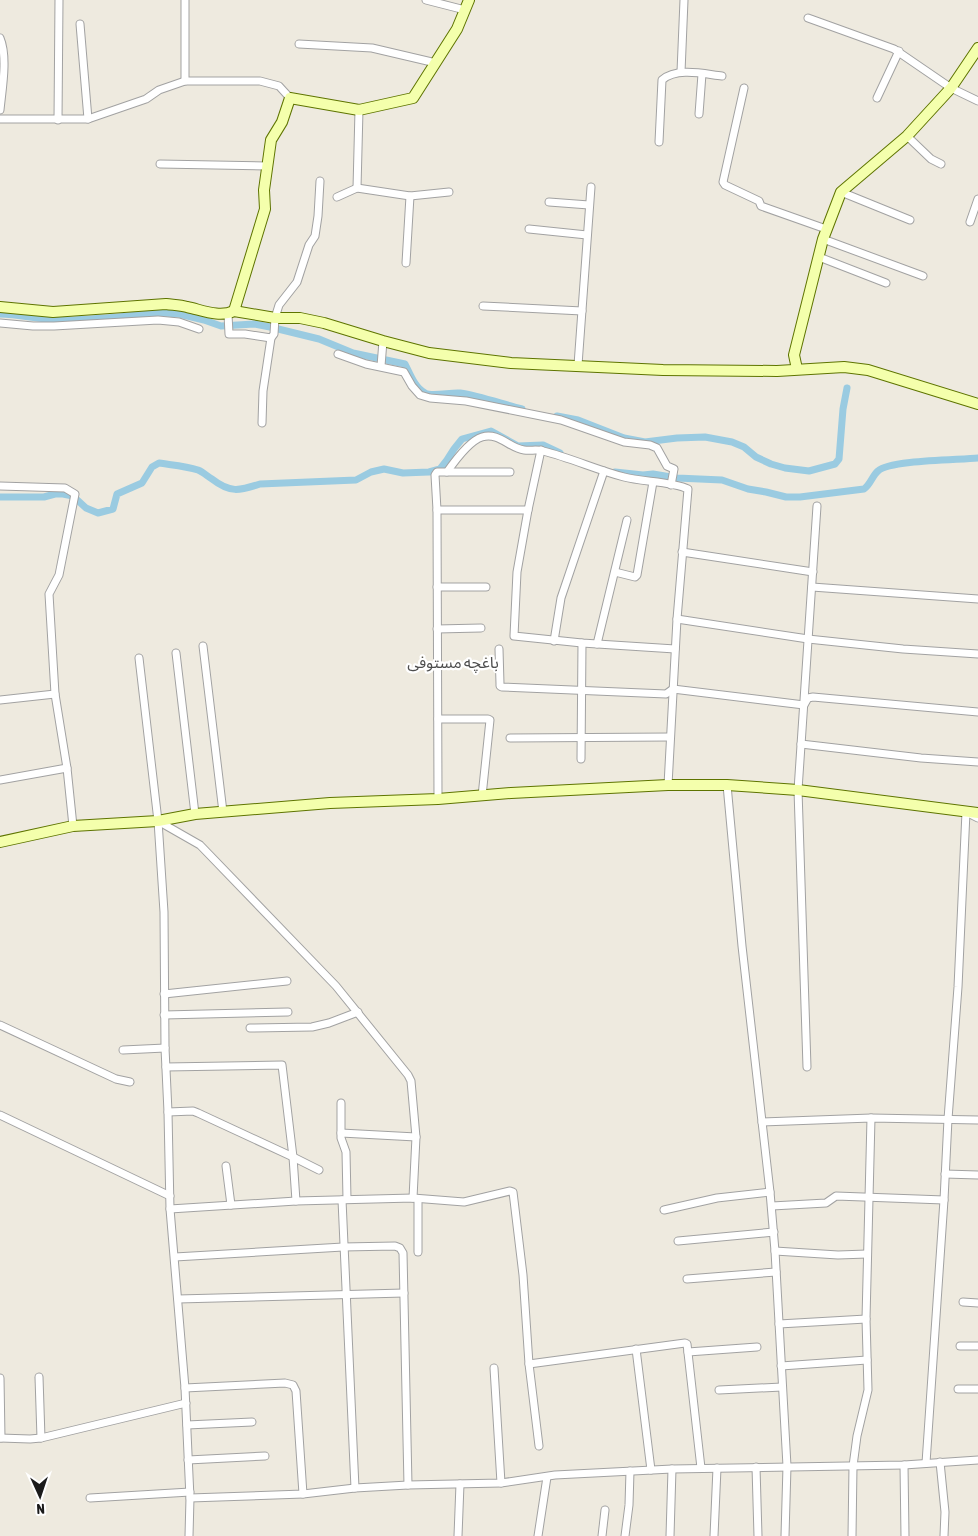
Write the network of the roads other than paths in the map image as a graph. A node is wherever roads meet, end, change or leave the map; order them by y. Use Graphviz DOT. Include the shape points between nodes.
graph roads {
  1 [pos="59,0"];
  2 [pos="185,0"];
  3 [pos="426,0"];
  4 [pos="469,0"];
  5 [pos="684,0"];
  6 [pos="465,10"];
  7 [pos="808,18"];
  8 [pos="80,24"];
  9 [pos="0,38"];
  10 [pos="299,44"];
  11 [pos="978,48"];
  12 [pos="899,51"];
  13 [pos="436,63"];
  14 [pos="681,72"];
  15 [pos="702,74"];
  16 [pos="722,76"];
  17 [pos="185,81"];
  18 [pos="744,88"];
  19 [pos="951,88"];
  20 [pos="290,98"];
  21 [pos="877,98"];
  22 [pos="978,101"];
  23 [pos="0,110"];
  24 [pos="359,110"];
  25 [pos="699,114"];
  26 [pos="0,119"];
  27 [pos="58,120"];
  28 [pos="88,120"];
  29 [pos="908,136"];
  30 [pos="659,142"];
  31 [pos="160,164"];
  32 [pos="941,164"];
  33 [pos="266,166"];
  34 [pos="320,181"];
  35 [pos="357,188"];
  36 [pos="591,188"];
  37 [pos="449,192"];
  38 [pos="841,192"];
  39 [pos="410,196"];
  40 [pos="337,197"];
  41 [pos="978,199"];
  42 [pos="549,202"];
  43 [pos="590,205"];
  44 [pos="910,220"];
  45 [pos="970,222"];
  46 [pos="529,229"];
  47 [pos="824,234"];
  48 [pos="587,235"];
  49 [pos="819,257"];
  50 [pos="406,262"];
  51 [pos="923,276"];
  52 [pos="886,284"];
  53 [pos="483,306"];
  54 [pos="0,307"];
  55 [pos="582,311"];
  56 [pos="54,314"];
  57 [pos="230,315"];
  58 [pos="276,320"];
  59 [pos="0,323"];
  60 [pos="54,326"];
  61 [pos="199,329"];
  62 [pos="273,336"];
  63 [pos="383,341"];
  64 [pos="338,354"];
  65 [pos="578,365"];
  66 [pos="380,366"];
  67 [pos="797,369"];
  68 [pos="978,404"];
  69 [pos="262,423"];
  70 [pos="541,450"];
  71 [pos="604,471"];
  72 [pos="447,472"];
  73 [pos="510,472"];
  74 [pos="654,482"];
  75 [pos="671,485"];
  76 [pos="0,486"];
  77 [pos="818,506"];
  78 [pos="437,510"];
  79 [pos="528,510"];
  80 [pos="627,520"];
  81 [pos="682,552"];
  82 [pos="615,572"];
  83 [pos="813,572"];
  84 [pos="812,586"];
  85 [pos="486,587"];
  86 [pos="437,588"];
  87 [pos="978,599"];
  88 [pos="677,619"];
  89 [pos="481,628"];
  90 [pos="437,629"];
  91 [pos="808,639"];
  92 [pos="554,640"];
  93 [pos="582,643"];
  94 [pos="597,644"];
  95 [pos="203,646"];
  96 [pos="499,649"];
  97 [pos="675,649"];
  98 [pos="176,653"];
  99 [pos="978,654"];
  100 [pos="139,658"];
  101 [pos="672,689"];
  102 [pos="582,690"];
  103 [pos="55,694"];
  104 [pos="0,700"];
  105 [pos="804,705"];
  106 [pos="978,712"];
  107 [pos="438,719"];
  108 [pos="582,737"];
  109 [pos="670,737"];
  110 [pos="510,738"];
  111 [pos="801,744"];
  112 [pos="581,759"];
  113 [pos="978,762"];
  114 [pos="67,768"];
  115 [pos="0,780"];
  116 [pos="668,785"];
  117 [pos="728,785"];
  118 [pos="798,790"];
  119 [pos="482,796"];
  120 [pos="438,799"];
  121 [pos="223,812"];
  122 [pos="966,812"];
  123 [pos="978,813"];
  124 [pos="195,814"];
  125 [pos="978,818"];
  126 [pos="158,821"];
  127 [pos="73,826"];
  128 [pos="0,842"];
  129 [pos="287,981"];
  130 [pos="164,994"];
  131 [pos="288,1012"];
  132 [pos="358,1012"];
  133 [pos="164,1015"];
  134 [pos="0,1025"];
  135 [pos="250,1028"];
  136 [pos="165,1048"];
  137 [pos="124,1050"];
  138 [pos="166,1066"];
  139 [pos="807,1067"];
  140 [pos="130,1082"];
  141 [pos="341,1103"];
  142 [pos="168,1112"];
  143 [pos="0,1115"];
  144 [pos="871,1118"];
  145 [pos="948,1119"];
  146 [pos="978,1120"];
  147 [pos="762,1122"];
  148 [pos="341,1133"];
  149 [pos="416,1137"];
  150 [pos="293,1157"];
  151 [pos="226,1166"];
  152 [pos="319,1170"];
  153 [pos="945,1174"];
  154 [pos="978,1175"];
  155 [pos="770,1192"];
  156 [pos="170,1196"];
  157 [pos="870,1197"];
  158 [pos="416,1198"];
  159 [pos="344,1199"];
  160 [pos="944,1200"];
  161 [pos="296,1201"];
  162 [pos="231,1205"];
  163 [pos="772,1206"];
  164 [pos="170,1209"];
  165 [pos="664,1210"];
  166 [pos="774,1232"];
  167 [pos="678,1241"];
  168 [pos="343,1248"];
  169 [pos="775,1251"];
  170 [pos="418,1252"];
  171 [pos="867,1254"];
  172 [pos="175,1257"];
  173 [pos="776,1272"];
  174 [pos="687,1278"];
  175 [pos="404,1293"];
  176 [pos="346,1295"];
  177 [pos="178,1299"];
  178 [pos="963,1302"];
  179 [pos="978,1302"];
  180 [pos="866,1319"];
  181 [pos="779,1324"];
  182 [pos="960,1346"];
  183 [pos="978,1346"];
  184 [pos="757,1347"];
  185 [pos="636,1349"];
  186 [pos="688,1352"];
  187 [pos="867,1360"];
  188 [pos="528,1364"];
  189 [pos="781,1366"];
  190 [pos="494,1368"];
  191 [pos="39,1377"];
  192 [pos="0,1378"];
  193 [pos="782,1387"];
  194 [pos="185,1388"];
  195 [pos="958,1389"];
  196 [pos="978,1389"];
  197 [pos="719,1390"];
  198 [pos="186,1403"];
  199 [pos="252,1422"];
  200 [pos="186,1425"];
  201 [pos="1,1438"];
  202 [pos="41,1438"];
  203 [pos="539,1446"];
  204 [pos="265,1456"];
  205 [pos="188,1460"];
  206 [pos="978,1460"];
  207 [pos="940,1462"];
  208 [pos="926,1463"];
  209 [pos="904,1465"];
  210 [pos="786,1466"];
  211 [pos="852,1466"];
  212 [pos="756,1467"];
  213 [pos="702,1468"];
  214 [pos="717,1468"];
  215 [pos="672,1469"];
  216 [pos="651,1470"];
  217 [pos="630,1471"];
  218 [pos="547,1477"];
  219 [pos="502,1483"];
  220 [pos="460,1484"];
  221 [pos="408,1485"];
  222 [pos="355,1488"];
  223 [pos="303,1494"];
  224 [pos="190,1495"];
  225 [pos="90,1498"];
  226 [pos="605,1510"];
  227 [pos="189,1536"];
  228 [pos="458,1536"];
  229 [pos="538,1536"];
  230 [pos="602,1536"];
  231 [pos="625,1536"];
  232 [pos="670,1536"];
  233 [pos="714,1536"];
  234 [pos="758,1536"];
  235 [pos="785,1536"];
  236 [pos="852,1536"];
  237 [pos="905,1536"];
  238 [pos="944,1536"];
  1 -- 27 [label="street"];
  2 -- 17 [label="street"];
  3 -- 6 [label="street"];
  4 -- 6 [label="street"];
  5 -- 14 [label="street"];
  6 -- 13 [label="street"];
  7 -- 12 [label="street"];
  8 -- 28 [label="street"];
  9 -- 23 [label="street" via="4,60"];
  10 -- 13 [label="street" via="372,48"];
  11 -- 19 [label="street"];
  12 -- 19 [label="street"];
  12 -- 21 [label="street"];
  13 -- 24 [label="street" via="413,98"];
  14 -- 15 [label="street"];
  14 -- 30 [label="street" via="662,80"];
  15 -- 16 [label="street"];
  15 -- 25 [label="street"];
  17 -- 20 [label="street" via="260,81 279,86"];
  17 -- 28 [label="street"];
  18 -- 47 [label="street" via="723,182 759,201 761,206"];
  19 -- 22 [label="street"];
  19 -- 29 [label="street"];
  20 -- 24 [label="street"];
  20 -- 33 [label="street" via="282,122 271,140"];
  24 -- 35 [label="street"];
  26 -- 27 [label="street"];
  27 -- 28 [label="street"];
  29 -- 32 [label="street"];
  29 -- 38 [label="street"];
  31 -- 33 [label="street"];
  33 -- 57 [label="street" via="265,208"];
  34 -- 58 [label="street" via="314,236 297,282 279,305"];
  35 -- 39 [label="street"];
  35 -- 40 [label="street"];
  36 -- 43 [label="street"];
  37 -- 39 [label="street"];
  38 -- 44 [label="street"];
  38 -- 47 [label="street"];
  39 -- 50 [label="street"];
  41 -- 45 [label="street"];
  42 -- 43 [label="street"];
  43 -- 48 [label="street"];
  46 -- 48 [label="street"];
  47 -- 49 [label="street"];
  47 -- 51 [label="street"];
  48 -- 55 [label="street"];
  49 -- 52 [label="street"];
  49 -- 67 [label="street" via="794,355"];
  53 -- 55 [label="street"];
  54 -- 56 [label="street"];
  55 -- 65 [label="street"];
  56 -- 57 [label="street" via="166,304"];
  56 -- 60 [label="street"];
  57 -- 58 [label="street"];
  57 -- 62 [label="street" via="228,334"];
  58 -- 62 [label="street"];
  58 -- 63 [label="street" via="300,318"];
  59 -- 60 [label="street"];
  60 -- 61 [label="street" via="158,320 179,322"];
  62 -- 69 [label="street" via="263,391"];
  63 -- 65 [label="street" via="429,353 511,363"];
  63 -- 66 [label="street"];
  64 -- 66 [label="street"];
  65 -- 67 [label="street" via="663,370"];
  66 -- 75 [label="street" via="404,372 416,391 430,398 466,401 561,420 624,442 650,445 657,448 667,466 674,469"];
  67 -- 68 [label="street" via="844,367 868,370"];
  70 -- 71 [label="street"];
  70 -- 72 [label="street" via="525,450 493,436 482,437 466,449"];
  70 -- 79 [label="street"];
  71 -- 74 [label="street"];
  71 -- 92 [label="street" via="561,598"];
  72 -- 73 [label="street"];
  72 -- 78 [label="street" via="436,473"];
  74 -- 75 [label="street"];
  74 -- 82 [label="street" via="637,575"];
  75 -- 81 [label="street" via="688,489"];
  76 -- 103 [label="street" via="65,488 75,494 59,575 49,594"];
  77 -- 83 [label="street"];
  78 -- 79 [label="street"];
  78 -- 86 [label="street"];
  79 -- 92 [label="street" via="517,572 514,636"];
  80 -- 82 [label="street"];
  81 -- 83 [label="street"];
  81 -- 88 [label="street"];
  82 -- 94 [label="street"];
  83 -- 84 [label="street"];
  84 -- 87 [label="street"];
  84 -- 91 [label="street"];
  85 -- 86 [label="street"];
  86 -- 90 [label="street"];
  88 -- 91 [label="street"];
  88 -- 97 [label="street"];
  89 -- 90 [label="street"];
  90 -- 107 [label="street"];
  91 -- 99 [label="street"];
  91 -- 105 [label="street"];
  92 -- 93 [label="street"];
  93 -- 94 [label="street"];
  93 -- 102 [label="street"];
  94 -- 97 [label="street"];
  95 -- 121 [label="street"];
  96 -- 102 [label="street" via="500,686"];
  97 -- 101 [label="street"];
  98 -- 124 [label="street"];
  100 -- 126 [label="street"];
  101 -- 102 [label="street" via="666,694"];
  101 -- 105 [label="street"];
  101 -- 109 [label="street"];
  102 -- 108 [label="street"];
  103 -- 104 [label="street"];
  103 -- 114 [label="street"];
  105 -- 106 [label="street" via="808,698 813,697"];
  105 -- 111 [label="street"];
  107 -- 119 [label="street" via="490,720"];
  107 -- 120 [label="street"];
  108 -- 109 [label="street"];
  108 -- 110 [label="street"];
  108 -- 112 [label="street"];
  109 -- 116 [label="street"];
  111 -- 113 [label="street"];
  111 -- 118 [label="street"];
  114 -- 115 [label="street"];
  114 -- 127 [label="street"];
  116 -- 117 [label="street"];
  116 -- 119 [label="street"];
  117 -- 118 [label="street"];
  117 -- 147 [label="street"];
  118 -- 122 [label="street"];
  118 -- 139 [label="street"];
  119 -- 120 [label="street"];
  120 -- 121 [label="street" via="330,803"];
  121 -- 124 [label="street"];
  122 -- 123 [label="street"];
  122 -- 125 [label="street"];
  122 -- 145 [label="street"];
  124 -- 126 [label="street"];
  126 -- 127 [label="street"];
  126 -- 130 [label="street" via="164,912"];
  126 -- 132 [label="street" via="200,845"];
  127 -- 128 [label="street"];
  129 -- 130 [label="street"];
  130 -- 133 [label="street"];
  131 -- 133 [label="street"];
  132 -- 135 [label="street" via="312,1027"];
  132 -- 149 [label="street" via="411,1081"];
  133 -- 136 [label="street"];
  134 -- 140 [label="street" via="116,1079"];
  136 -- 137 [label="street"];
  136 -- 138 [label="street"];
  138 -- 142 [label="street"];
  138 -- 150 [label="street" via="282,1065"];
  141 -- 148 [label="street"];
  142 -- 150 [label="street" via="193,1111"];
  142 -- 156 [label="street"];
  143 -- 156 [label="street"];
  144 -- 145 [label="street"];
  144 -- 147 [label="street"];
  144 -- 157 [label="street"];
  145 -- 146 [label="street"];
  145 -- 153 [label="street"];
  147 -- 155 [label="street"];
  148 -- 149 [label="street"];
  148 -- 159 [label="street" via="346,1152"];
  149 -- 158 [label="street"];
  150 -- 152 [label="street"];
  150 -- 161 [label="street"];
  151 -- 162 [label="street"];
  153 -- 154 [label="street"];
  153 -- 160 [label="street"];
  155 -- 163 [label="street"];
  155 -- 165 [label="street" via="718,1198"];
  156 -- 164 [label="street"];
  157 -- 160 [label="street"];
  157 -- 163 [label="street" via="836,1196 826,1203"];
  157 -- 171 [label="street"];
  158 -- 159 [label="street"];
  158 -- 170 [label="street"];
  158 -- 188 [label="street" via="464,1202 513,1192 523,1275"];
  159 -- 161 [label="street"];
  159 -- 168 [label="street"];
  160 -- 208 [label="street"];
  161 -- 162 [label="street"];
  162 -- 164 [label="street"];
  163 -- 166 [label="street"];
  164 -- 172 [label="street"];
  166 -- 167 [label="street"];
  166 -- 169 [label="street"];
  168 -- 172 [label="street"];
  168 -- 175 [label="street" via="400,1248 403,1253"];
  168 -- 176 [label="street"];
  169 -- 171 [label="street"];
  169 -- 173 [label="street"];
  171 -- 180 [label="street"];
  172 -- 177 [label="street"];
  173 -- 174 [label="street"];
  173 -- 181 [label="street"];
  175 -- 176 [label="street"];
  175 -- 221 [label="street"];
  176 -- 177 [label="street"];
  176 -- 222 [label="street"];
  177 -- 194 [label="street"];
  178 -- 179 [label="street"];
  180 -- 181 [label="street"];
  180 -- 187 [label="street"];
  181 -- 189 [label="street"];
  182 -- 183 [label="street"];
  184 -- 186 [label="street"];
  185 -- 186 [label="street" via="685,1343"];
  185 -- 188 [label="street"];
  185 -- 216 [label="street"];
  186 -- 213 [label="street"];
  187 -- 189 [label="street"];
  187 -- 211 [label="street" via="868,1390"];
  188 -- 203 [label="street"];
  189 -- 193 [label="street"];
  190 -- 219 [label="street"];
  191 -- 202 [label="street"];
  192 -- 201 [label="street"];
  193 -- 197 [label="street"];
  193 -- 210 [label="street"];
  194 -- 198 [label="street"];
  194 -- 223 [label="street" via="293,1385"];
  195 -- 196 [label="street"];
  198 -- 200 [label="street"];
  198 -- 202 [label="street"];
  199 -- 200 [label="street"];
  200 -- 205 [label="street"];
  201 -- 202 [label="street"];
  204 -- 205 [label="street"];
  205 -- 224 [label="street"];
  206 -- 207 [label="street"];
  207 -- 208 [label="street"];
  207 -- 238 [label="street"];
  208 -- 209 [label="street"];
  209 -- 211 [label="street"];
  209 -- 237 [label="street"];
  210 -- 211 [label="street"];
  210 -- 212 [label="street"];
  210 -- 235 [label="street"];
  211 -- 236 [label="street"];
  212 -- 214 [label="street"];
  212 -- 234 [label="street"];
  213 -- 214 [label="street"];
  213 -- 215 [label="street"];
  214 -- 233 [label="street"];
  215 -- 216 [label="street"];
  215 -- 232 [label="street"];
  216 -- 217 [label="street"];
  217 -- 218 [label="street"];
  217 -- 231 [label="street"];
  218 -- 219 [label="street"];
  218 -- 229 [label="street"];
  219 -- 220 [label="street"];
  220 -- 221 [label="street"];
  220 -- 228 [label="street"];
  221 -- 222 [label="street"];
  222 -- 223 [label="street"];
  223 -- 224 [label="street"];
  224 -- 225 [label="street"];
  224 -- 227 [label="street"];
  226 -- 230 [label="street"];
}
